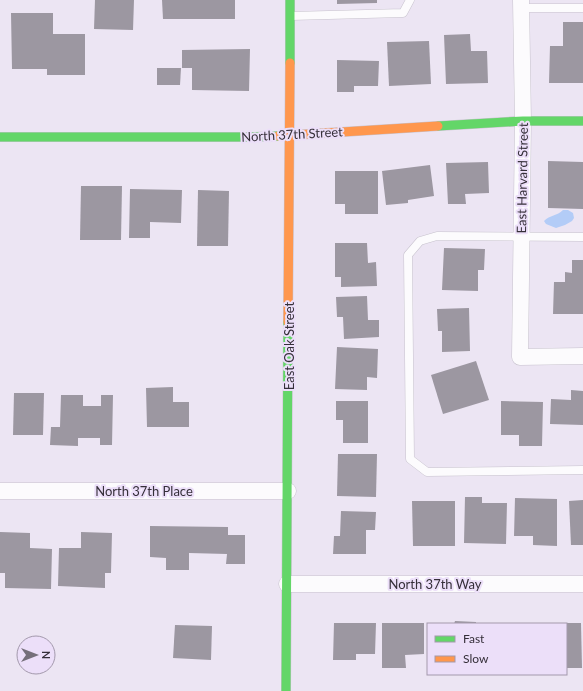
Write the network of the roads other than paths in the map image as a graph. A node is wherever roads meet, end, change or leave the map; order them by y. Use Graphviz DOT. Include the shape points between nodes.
graph roads {
  1 [pos="290,0"];
  2 [pos="410,0"];
  3 [pos="521,4"];
  4 [pos="583,8"];
  5 [pos="290,16"];
  6 [pos="523,121"];
  7 [pos="583,121"];
  8 [pos="289,135"];
  9 [pos="0,137"];
  10 [pos="521,237"];
  11 [pos="583,237"];
  12 [pos="583,356"];
  13 [pos="583,470"];
  14 [pos="288,490"];
  15 [pos="0,491"];
  16 [pos="287,584"];
  17 [pos="583,584"];
  18 [pos="286,691"];
  1 -- 5 [label="street, East Oak Street"];
  2 -- 5 [label="lane" via="402,13"];
  3 -- 4 [label="lane"];
  3 -- 6 [label="street, East Harvard Street"];
  5 -- 8 [label="street, East Oak Street"];
  6 -- 7 [label="street, North 37th Street"];
  6 -- 8 [label="street, North 37th Street"];
  6 -- 10 [label="street, East Harvard Street"];
  8 -- 9 [label="street, North 37th Street"];
  8 -- 14 [label="street, East Oak Street"];
  10 -- 11 [label="lane"];
  10 -- 12 [label="street, East Harvard Street" via="520,357"];
  10 -- 13 [label="lane" via="437,236 420,241 408,255 410,459 427,472"];
  14 -- 15 [label="street, North 37th Place"];
  14 -- 16 [label="street, East Oak Street"];
  16 -- 17 [label="street, North 37th Way"];
  16 -- 18 [label="street, East Oak Street"];
}
